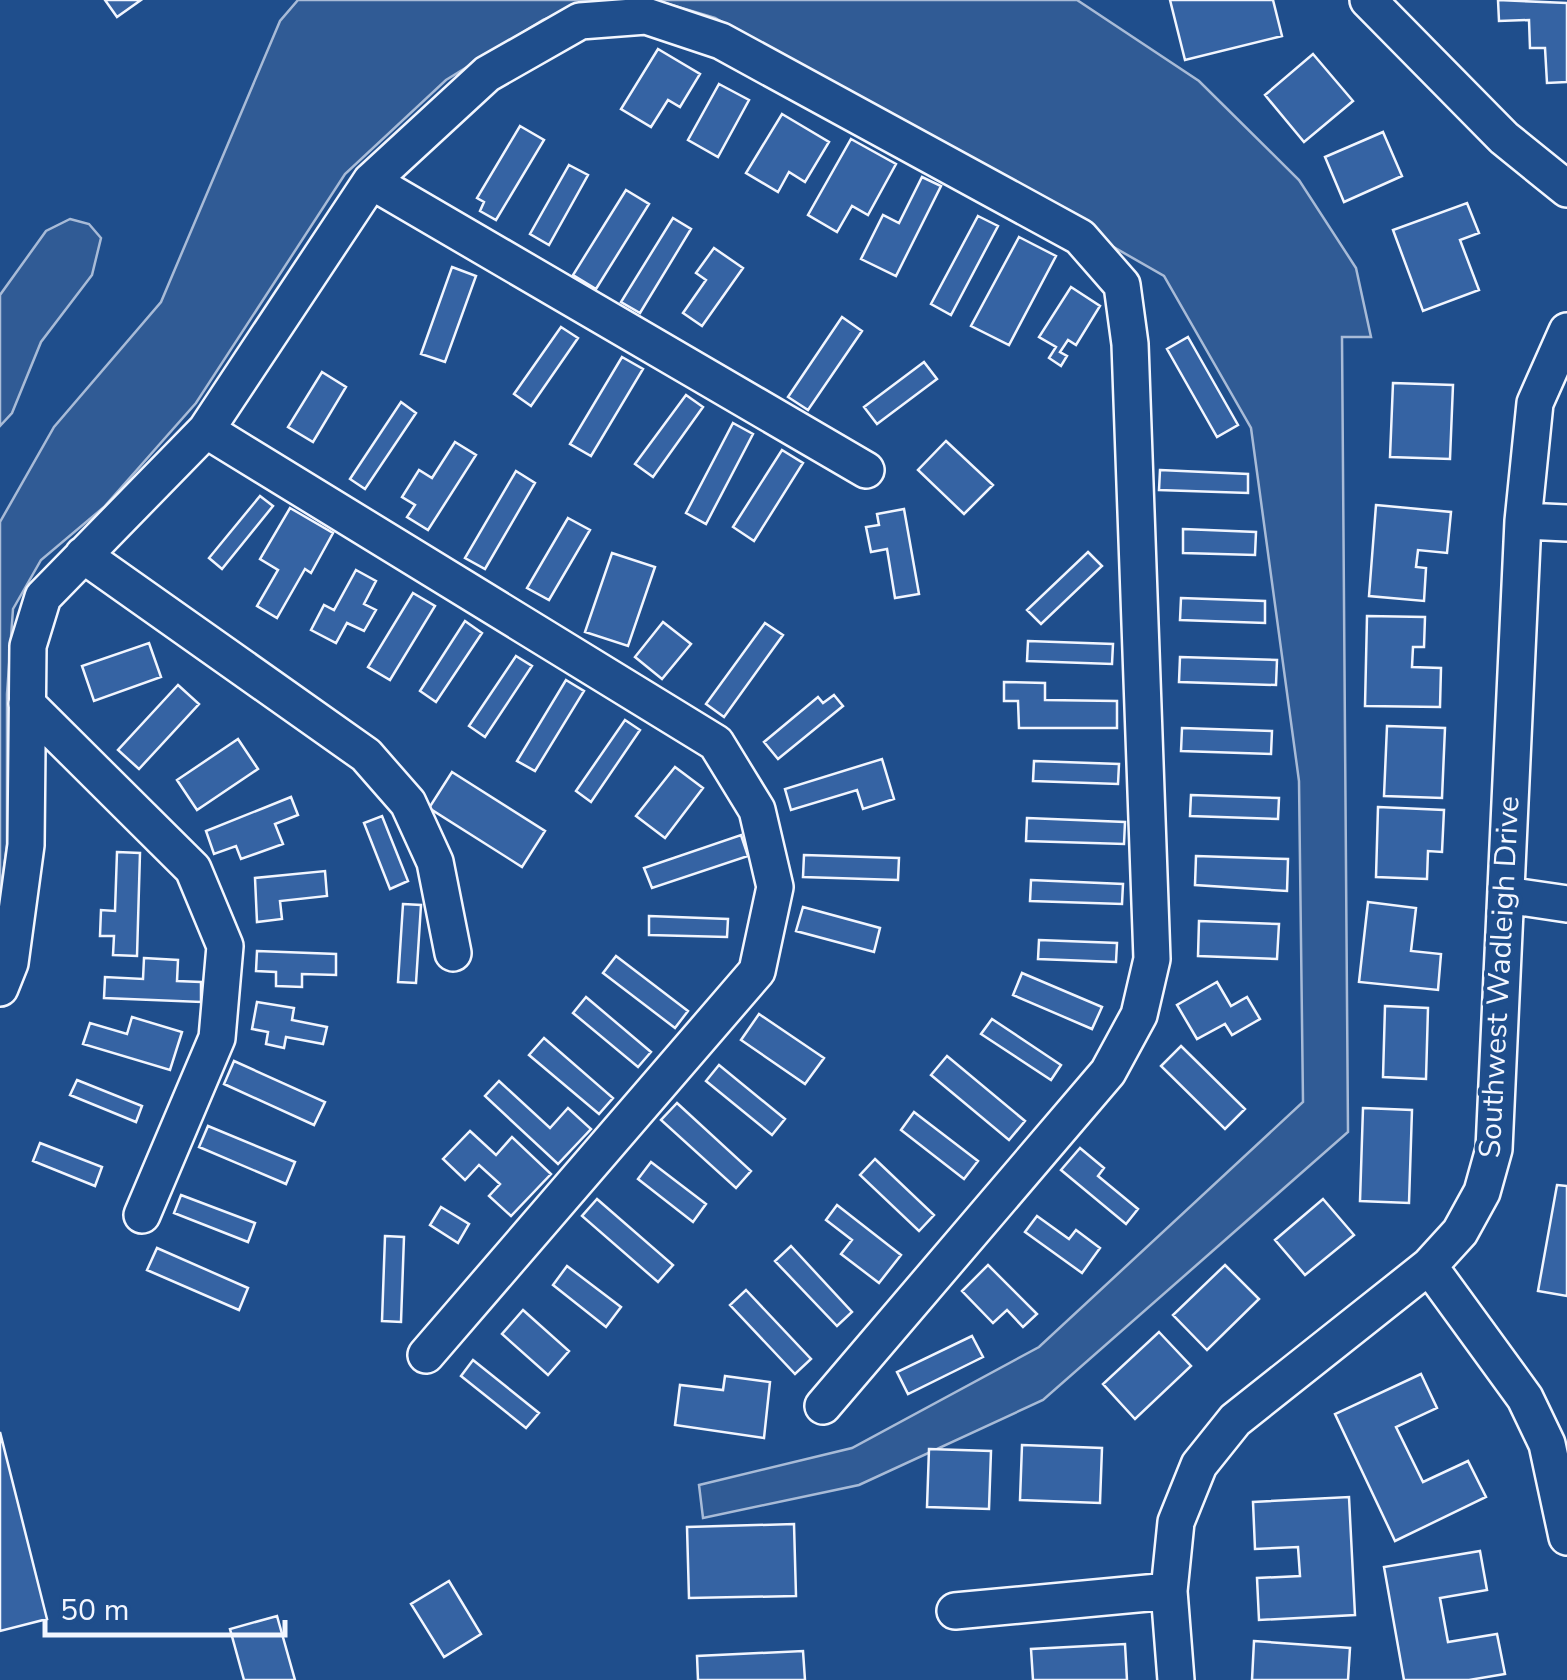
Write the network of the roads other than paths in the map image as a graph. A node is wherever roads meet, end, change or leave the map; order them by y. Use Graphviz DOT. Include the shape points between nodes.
graph roads {
  1 [pos="1368,0"];
  2 [pos="372,181"];
  3 [pos="1567,189"];
  4 [pos="1567,331"];
  5 [pos="206,430"];
  6 [pos="866,470"];
  7 [pos="1523,522"];
  8 [pos="1567,523"];
  9 [pos="83,555"];
  10 [pos="27,704"];
  11 [pos="1506,895"];
  12 [pos="1567,904"];
  13 [pos="452,953"];
  14 [pos="0,988"];
  15 [pos="142,1215"];
  16 [pos="1429,1266"];
  17 [pos="426,1356"];
  18 [pos="823,1406"];
  19 [pos="1567,1537"];
  20 [pos="1169,1591"];
  21 [pos="956,1611"];
  22 [pos="1176,1680"];
  1 -- 3 [label="street" via="1504,138"];
  2 -- 5 [label="street"];
  2 -- 6 [label="street"];
  2 -- 18 [label="street" via="487,74 580,21 646,16 721,42 1080,236 1122,285 1130,344 1152,958 1139,1015 1108,1072"];
  4 -- 7 [label="street, Southwest Wadleigh Drive" via="1535,403"];
  5 -- 9 [label="street"];
  5 -- 17 [label="street" via="716,742 757,810 774,887 757,971"];
  7 -- 8 [label="street"];
  7 -- 11 [label="street, Southwest Wadleigh Drive"];
  9 -- 10 [label="street" via="44,597 28,646"];
  9 -- 13 [label="street" via="366,755 408,803 435,862"];
  10 -- 14 [label="street" via="26,845 10,963"];
  10 -- 15 [label="street" via="193,868 224,946 217,1038"];
  11 -- 12 [label="street"];
  11 -- 16 [label="street, Southwest Wadleigh Drive" via="1494,1150 1482,1192 1460,1232"];
  16 -- 19 [label="street" via="1526,1398 1547,1444"];
  16 -- 20 [label="street, Southwest Wadleigh Drive" via="1235,1420 1211,1450 1176,1522"];
  20 -- 21 [label="street"];
  20 -- 22 [label="street, Southwest Wadleigh Drive"];
}
